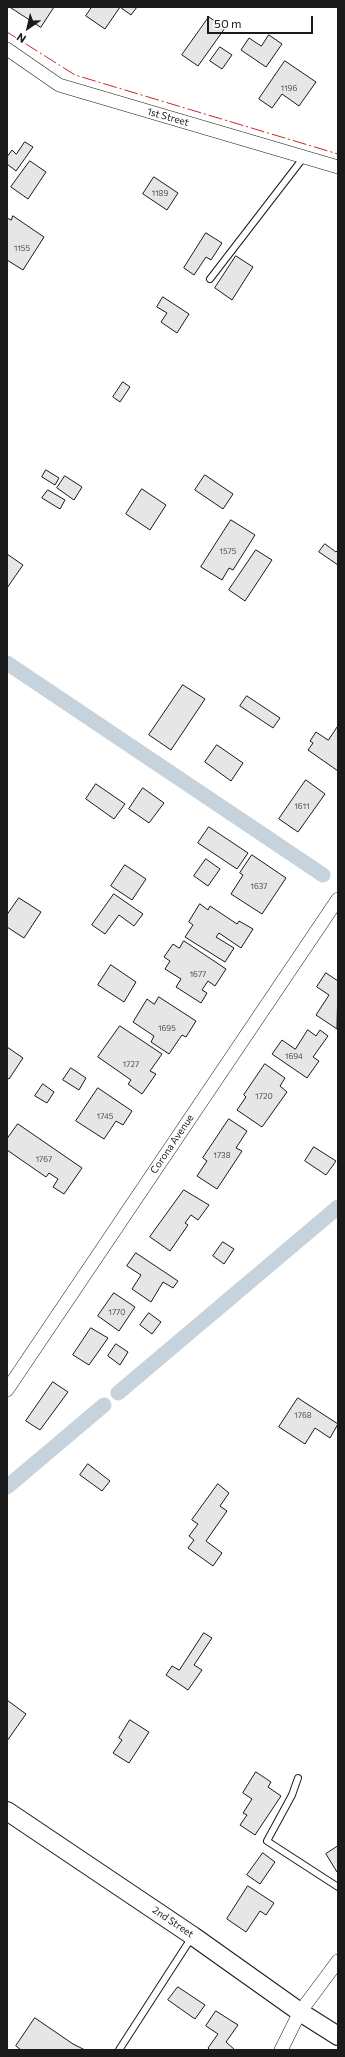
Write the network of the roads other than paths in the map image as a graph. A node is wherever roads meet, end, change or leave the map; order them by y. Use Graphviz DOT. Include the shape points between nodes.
graph roads {
  1 [pos="7,49"];
  2 [pos="304,157"];
  3 [pos="338,167"];
  4 [pos="210,279"];
  5 [pos="338,899"];
  6 [pos="7,1390"];
  7 [pos="298,1778"];
  8 [pos="7,1811"];
  9 [pos="338,1887"];
  10 [pos="193,1936"];
  11 [pos="338,1961"];
  12 [pos="300,2012"];
  13 [pos="338,2036"];
  14 [pos="120,2050"];
  15 [pos="281,2050"];
  1 -- 2 [label="street, 1st Street" via="59,85"];
  2 -- 3 [label="street, 1st Street"];
  2 -- 4 [label="lane"];
  5 -- 6 [label="street, Corona Avenue"];
  7 -- 9 [label="lane" via="292,1795 267,1841"];
  8 -- 10 [label="street, 2nd Street"];
  10 -- 12 [label="street, 2nd Street"];
  10 -- 14 [label="lane"];
  11 -- 12 [label="street"];
  12 -- 13 [label="street, 2nd Street"];
  12 -- 15 [label="street"];
}
